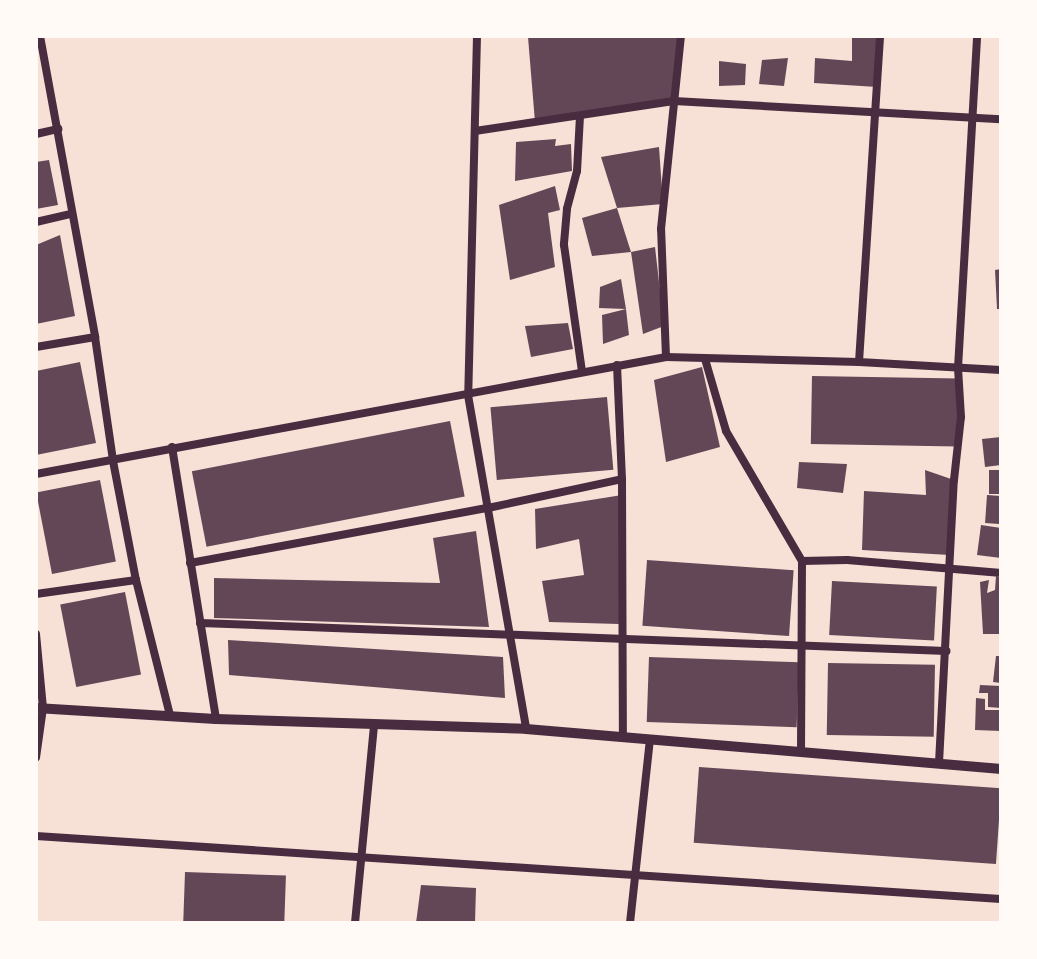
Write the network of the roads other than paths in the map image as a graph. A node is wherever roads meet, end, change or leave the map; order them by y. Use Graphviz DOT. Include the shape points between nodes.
graph roads {
  1 [pos="40,36"];
  2 [pos="477,36"];
  3 [pos="681,36"];
  4 [pos="880,36"];
  5 [pos="977,36"];
  6 [pos="40,55"];
  7 [pos="674,101"];
  8 [pos="875,112"];
  9 [pos="580,116"];
  10 [pos="973,116"];
  11 [pos="1001,119"];
  12 [pos="58,129"];
  13 [pos="475,131"];
  14 [pos="36,134"];
  15 [pos="72,214"];
  16 [pos="36,222"];
  17 [pos="95,337"];
  18 [pos="36,347"];
  19 [pos="666,357"];
  20 [pos="705,359"];
  21 [pos="859,362"];
  22 [pos="617,365"];
  23 [pos="958,368"];
  24 [pos="1001,370"];
  25 [pos="582,372"];
  26 [pos="468,395"];
  27 [pos="172,447"];
  28 [pos="113,461"];
  29 [pos="36,474"];
  30 [pos="622,479"];
  31 [pos="488,508"];
  32 [pos="802,561"];
  33 [pos="190,563"];
  34 [pos="949,570"];
  35 [pos="1001,573"];
  36 [pos="136,580"];
  37 [pos="36,594"];
  38 [pos="200,623"];
  39 [pos="36,634"];
  40 [pos="621,636"];
  41 [pos="510,637"];
  42 [pos="803,644"];
  43 [pos="946,651"];
  44 [pos="40,708"];
  45 [pos="170,715"];
  46 [pos="216,719"];
  47 [pos="374,724"];
  48 [pos="526,729"];
  49 [pos="623,738"];
  50 [pos="650,740"];
  51 [pos="801,752"];
  52 [pos="36,758"];
  53 [pos="939,763"];
  54 [pos="1001,769"];
  55 [pos="36,836"];
  56 [pos="362,859"];
  57 [pos="635,878"];
  58 [pos="1001,899"];
  59 [pos="355,923"];
  60 [pos="630,923"];
  1 -- 6 [label="street"];
  2 -- 13 [label="street"];
  3 -- 7 [label="street"];
  4 -- 8 [label="street"];
  5 -- 10 [label="street"];
  6 -- 12 [label="street"];
  7 -- 8 [label="street"];
  7 -- 9 [label="street"];
  7 -- 19 [label="street" via="661,229"];
  8 -- 10 [label="street"];
  8 -- 21 [label="street"];
  9 -- 13 [label="street"];
  9 -- 25 [label="street" via="564,245"];
  10 -- 11 [label="street"];
  10 -- 23 [label="street"];
  12 -- 14 [label="street"];
  12 -- 15 [label="street"];
  13 -- 26 [label="street"];
  15 -- 16 [label="street"];
  15 -- 17 [label="street"];
  17 -- 18 [label="street"];
  17 -- 28 [label="street"];
  19 -- 20 [label="street"];
  19 -- 22 [label="street"];
  20 -- 21 [label="street"];
  20 -- 32 [label="street" via="726,431"];
  21 -- 23 [label="street"];
  22 -- 25 [label="street"];
  22 -- 30 [label="street"];
  23 -- 24 [label="street"];
  23 -- 34 [label="street" via="961,417"];
  25 -- 26 [label="street"];
  26 -- 27 [label="street"];
  26 -- 31 [label="street"];
  27 -- 28 [label="street"];
  27 -- 33 [label="street"];
  28 -- 29 [label="street"];
  28 -- 36 [label="street"];
  30 -- 31 [label="street"];
  30 -- 40 [label="street"];
  31 -- 33 [label="street"];
  31 -- 41 [label="street"];
  32 -- 34 [label="street"];
  32 -- 42 [label="street"];
  33 -- 38 [label="street"];
  34 -- 35 [label="street"];
  34 -- 43 [label="street"];
  36 -- 37 [label="street"];
  36 -- 45 [label="street"];
  38 -- 41 [label="street"];
  38 -- 46 [label="street"];
  39 -- 44 [label="street"];
  40 -- 41 [label="street"];
  40 -- 42 [label="street"];
  40 -- 49 [label="street"];
  41 -- 48 [label="street"];
  42 -- 43 [label="street"];
  42 -- 51 [label="street"];
  43 -- 53 [label="street"];
  44 -- 45 [label="street"];
  44 -- 52 [label="street"];
  45 -- 46 [label="street"];
  46 -- 47 [label="street"];
  47 -- 48 [label="street"];
  47 -- 56 [label="street"];
  48 -- 49 [label="street"];
  49 -- 50 [label="street"];
  50 -- 51 [label="street"];
  50 -- 57 [label="street"];
  51 -- 53 [label="street"];
  53 -- 54 [label="street"];
  55 -- 56 [label="street"];
  56 -- 57 [label="street"];
  56 -- 59 [label="street"];
  57 -- 58 [label="street"];
  57 -- 60 [label="street"];
}
